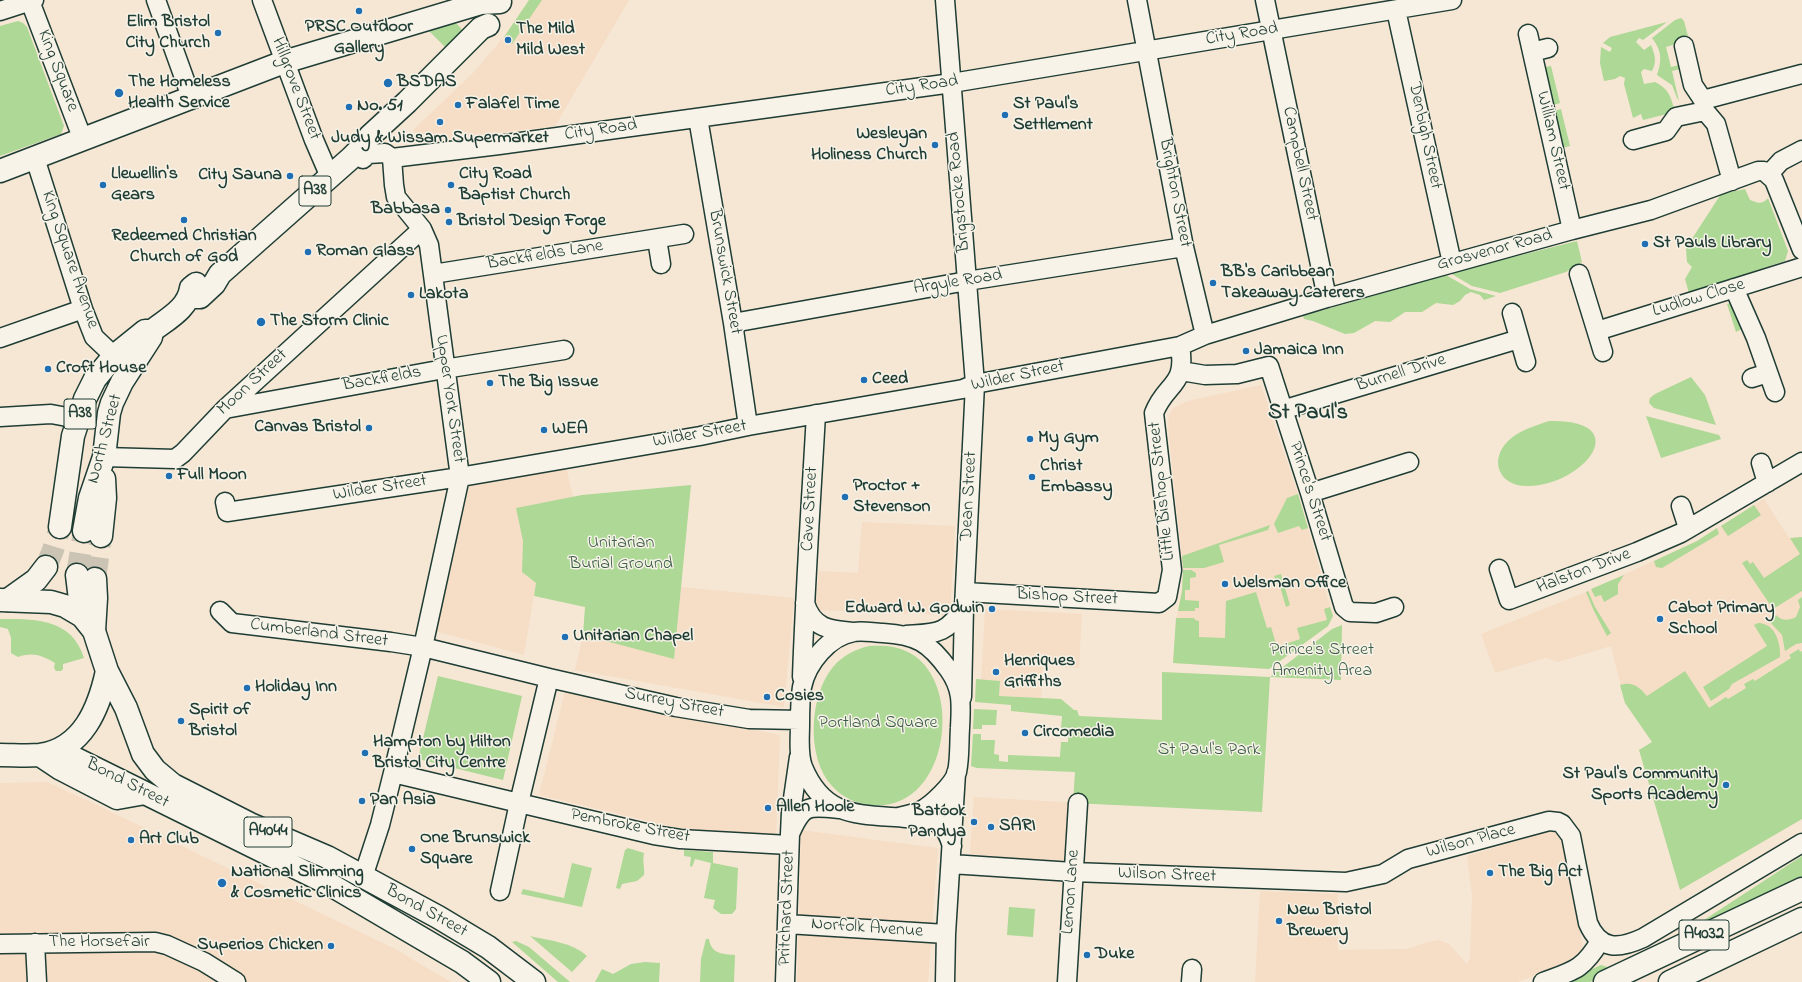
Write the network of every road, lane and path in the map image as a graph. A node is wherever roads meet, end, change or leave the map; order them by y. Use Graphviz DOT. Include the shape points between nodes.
graph roads {
  1 [pos="156,0"];
  2 [pos="262,0"];
  3 [pos="945,0"];
  4 [pos="1265,0"];
  5 [pos="1452,0"];
  6 [pos="32,1"];
  7 [pos="491,1"];
  8 [pos="1137,1"];
  9 [pos="1396,10"];
  10 [pos="0,11"];
  11 [pos="1271,30"];
  12 [pos="1528,34"];
  13 [pos="1684,46"];
  14 [pos="1145,50"];
  15 [pos="284,62"];
  16 [pos="1802,74"];
  17 [pos="952,83"];
  18 [pos="191,97"];
  19 [pos="1704,106"];
  20 [pos="698,118"];
  21 [pos="83,140"];
  22 [pos="1633,140"];
  23 [pos="1802,150"];
  24 [pos="358,155"];
  25 [pos="35,158"];
  26 [pos="391,158"];
  27 [pos="0,171"];
  28 [pos="1769,174"];
  29 [pos="330,177"];
  30 [pos="1732,181"];
  31 [pos="422,229"];
  32 [pos="1572,230"];
  33 [pos="684,234"];
  34 [pos="657,239"];
  35 [pos="1184,247"];
  36 [pos="1802,250"];
  37 [pos="1452,263"];
  38 [pos="661,264"];
  39 [pos="1802,267"];
  40 [pos="433,274"];
  41 [pos="1579,274"];
  42 [pos="967,281"];
  43 [pos="1734,288"];
  44 [pos="1326,298"];
  45 [pos="83,308"];
  46 [pos="1512,314"];
  47 [pos="733,323"];
  48 [pos="152,331"];
  49 [pos="1597,331"];
  50 [pos="1205,335"];
  51 [pos="0,338"];
  52 [pos="1519,339"];
  53 [pos="1180,346"];
  54 [pos="564,350"];
  55 [pos="1603,352"];
  56 [pos="114,356"];
  57 [pos="1526,362"];
  58 [pos="444,369"];
  59 [pos="1181,371"];
  60 [pos="975,384"];
  61 [pos="1775,392"];
  62 [pos="225,409"];
  63 [pos="1282,410"];
  64 [pos="816,414"];
  65 [pos="0,417"];
  66 [pos="78,419"];
  67 [pos="748,426"];
  68 [pos="104,457"];
  69 [pos="1409,462"];
  70 [pos="1802,462"];
  71 [pos="1760,463"];
  72 [pos="460,477"];
  73 [pos="1767,483"];
  74 [pos="1310,493"];
  75 [pos="225,502"];
  76 [pos="1681,506"];
  77 [pos="60,527"];
  78 [pos="1688,528"];
  79 [pos="92,533"];
  80 [pos="46,567"];
  81 [pos="1499,569"];
  82 [pos="86,577"];
  83 [pos="1167,597"];
  84 [pos="4,600"];
  85 [pos="964,600"];
  86 [pos="804,603"];
  87 [pos="1394,607"];
  88 [pos="220,611"];
  89 [pos="88,624"];
  90 [pos="854,632"];
  91 [pos="906,635"];
  92 [pos="423,648"];
  93 [pos="107,671"];
  94 [pos="549,678"];
  95 [pos="802,687"];
  96 [pos="962,696"];
  97 [pos="800,720"];
  98 [pos="49,752"];
  99 [pos="800,752"];
  100 [pos="0,755"];
  101 [pos="393,773"];
  102 [pos="956,773"];
  103 [pos="519,803"];
  104 [pos="1078,803"];
  105 [pos="840,809"];
  106 [pos="899,817"];
  107 [pos="790,839"];
  108 [pos="1802,843"];
  109 [pos="952,855"];
  110 [pos="1074,872"];
  111 [pos="1383,874"];
  112 [pos="363,877"];
  113 [pos="1802,889"];
  114 [pos="500,891"];
  115 [pos="1802,919"];
  116 [pos="787,924"];
  117 [pos="946,934"];
  118 [pos="1600,941"];
  119 [pos="35,943"];
  120 [pos="0,944"];
  121 [pos="37,982"];
  122 [pos="236,982"];
  123 [pos="489,982"];
  124 [pos="534,982"];
  125 [pos="785,982"];
  126 [pos="945,982"];
  127 [pos="1067,982"];
  128 [pos="1543,982"];
  129 [pos="1605,982"];
  130 [pos="1670,982"];
  1 -- 18 [label="street"];
  2 -- 15 [label="street, Hillgrove Street"];
  3 -- 17 [label="street, Brigstocke Road"];
  4 -- 11 [label="street, Campbell Street"];
  5 -- 9 [label="street, City Road"];
  6 -- 10 [label="street"];
  6 -- 21 [label="street, King Square"];
  7 -- 15 [label="main road"];
  7 -- 24 [label="main road, A38" via="487,32 479,46 445,84 415,112"];
  8 -- 14 [label="street, Brighton Street"];
  9 -- 11 [label="street, City Road"];
  9 -- 37 [label="street, Denbigh Street"];
  11 -- 14 [label="street, City Road"];
  11 -- 44 [label="street, Campbell Street"];
  12 -- 32 [label="street, William Street" via="1540,50"];
  13 -- 19 [label="street" via="1694,85"];
  14 -- 17 [label="street, City Road"];
  14 -- 35 [label="street, Brighton Street"];
  15 -- 18 [label="main road"];
  15 -- 29 [label="street, Hillgrove Street"];
  16 -- 19 [label="street"];
  17 -- 20 [label="street, City Road"];
  17 -- 42 [label="street, Brigstocke Road"];
  18 -- 21 [label="main road"];
  19 -- 22 [label="street" via="1676,117 1666,131"];
  19 -- 30 [label="street" via="1716,124"];
  20 -- 26 [label="street, City Road"];
  20 -- 47 [label="street, Brunswick Street"];
  21 -- 25 [label="main road"];
  23 -- 28 [label="street" via="1785,158"];
  24 -- 26 [label="street, City Road" via="385,153"];
  24 -- 29 [label="main road, A38"];
  25 -- 27 [label="main road"];
  25 -- 45 [label="street, King Square Avenue"];
  26 -- 31 [label="street, Upper York Street" via="396,197"];
  28 -- 30 [label="street, Grosvenor Road" via="1758,171"];
  28 -- 36 [label="street" via="1774,180"];
  29 -- 48 [label="main road, North Street / A38" via="220,274 214,284 200,297 186,302"];
  30 -- 32 [label="street, Grosvenor Road" via="1651,210"];
  31 -- 40 [label="street, Upper York Street" via="429,245"];
  31 -- 62 [label="street, Moon Street"];
  32 -- 37 [label="street, Grosvenor Road"];
  33 -- 34 [label="street, Backfields Lane"];
  34 -- 38 [label="street"];
  34 -- 40 [label="street, Backfields Lane"];
  35 -- 42 [label="street, Argyle Road"];
  35 -- 50 [label="street, Brighton Street"];
  37 -- 44 [label="street, Grosvenor Road"];
  39 -- 43 [label="street, Ludlow Close"];
  40 -- 58 [label="street, Upper York Street"];
  41 -- 49 [label="street"];
  42 -- 47 [label="street, Argyle Road"];
  42 -- 60 [label="street, Brigstocke Road"];
  43 -- 49 [label="street, Ludlow Close"];
  43 -- 61 [label="street" via="1756,338 1760,376"];
  44 -- 50 [label="street, Grosvenor Road"];
  45 -- 51 [label="street"];
  45 -- 56 [label="street, King Square Avenue" via="94,337"];
  46 -- 52 [label="street"];
  47 -- 67 [label="street, Brunswick Street"];
  48 -- 56 [label="main road, North Street / A38" via="145,331"];
  48 -- 68 [label="main road, North Street / A38" via="152,337 122,382 112,403"];
  49 -- 55 [label="street"];
  50 -- 53 [label="street, Grosvenor Road"];
  52 -- 57 [label="street"];
  52 -- 63 [label="street, Burnell Drive"];
  53 -- 59 [label="street"];
  53 -- 60 [label="street, Wilder Street"];
  54 -- 58 [label="street, Backfields" via="539,345"];
  56 -- 66 [label="main road, North Street / A38" via="95,379"];
  58 -- 62 [label="street, Backfields"];
  58 -- 72 [label="street, Upper York Street"];
  59 -- 63 [label="street, Prince's Street" via="1205,375 1237,374 1268,366"];
  59 -- 83 [label="street, Little Bishop Street" via="1179,378 1159,401 1154,413 1172,570"];
  60 -- 64 [label="street, Wilder Street" via="963,389"];
  60 -- 85 [label="street, Dean Street"];
  62 -- 68 [label="street, Moon Street" via="175,459"];
  63 -- 74 [label="street, Prince's Street"];
  64 -- 67 [label="street, Wilder Street"];
  64 -- 86 [label="street, Cave Street"];
  65 -- 66 [label="street" via="51,414"];
  66 -- 77 [label="main road, North Street / A38" via="73,436"];
  67 -- 72 [label="street, Wilder Street"];
  68 -- 79 [label="main road, North Street / A38" via="90,498"];
  69 -- 74 [label="street"];
  70 -- 73 [label="street, Halston Drive"];
  71 -- 73 [label="street"];
  72 -- 75 [label="street, Wilder Street" via="227,512"];
  72 -- 92 [label="street, Upper York Street"];
  73 -- 78 [label="street, Halston Drive"];
  74 -- 87 [label="street, Prince's Street" via="1346,610 1376,613"];
  76 -- 78 [label="street"];
  78 -- 81 [label="street, Halston Drive" via="1637,552 1509,600"];
  80 -- 84 [label="main road" via="36,580"];
  82 -- 89 [label="main road" via="96,598"];
  83 -- 85 [label="street, Bishop Street" via="1159,603"];
  84 -- 89 [label="main road" via="52,602 66,606"];
  85 -- 91 [label="street" via="955,621 944,630"];
  85 -- 96 [label="street"];
  86 -- 90 [label="street" via="808,614 825,628"];
  86 -- 95 [label="street"];
  88 -- 92 [label="street, Cumberland Street" via="232,623"];
  89 -- 93 [label="main road, Bond Street"];
  90 -- 91 [label="street"];
  90 -- 95 [label="street" via="821,651 807,673"];
  91 -- 96 [label="street" via="926,644 939,656 952,674"];
  92 -- 94 [label="street, Cumberland Street"];
  92 -- 101 [label="street, Upper York Street"];
  93 -- 98 [label="main road" via="91,720 78,736"];
  93 -- 112 [label="main road, Bond Street / A4044" via="126,708 143,754 155,770 174,785 250,824 327,857"];
  94 -- 97 [label="street, Surrey Street" via="676,707 750,719"];
  94 -- 103 [label="street"];
  95 -- 97 [label="street"];
  96 -- 102 [label="street"];
  97 -- 99 [label="street"];
  98 -- 100 [label="main road"];
  98 -- 123 [label="main road, Bond Street / A4044" via="60,769 117,798 145,793 331,885 462,962"];
  99 -- 105 [label="street" via="802,764 816,790 824,800"];
  99 -- 107 [label="street" via="791,812"];
  101 -- 103 [label="street, Pembroke Street"];
  101 -- 112 [label="street, Upper York Street"];
  102 -- 106 [label="street" via="950,784 932,803 920,811"];
  102 -- 109 [label="street"];
  103 -- 107 [label="street, Pembroke Street" via="680,839"];
  103 -- 114 [label="street"];
  104 -- 110 [label="street, Lemon Lane"];
  105 -- 106 [label="street" via="855,814"];
  105 -- 107 [label="street" via="806,809 796,820"];
  106 -- 109 [label="street" via="938,823 949,837"];
  107 -- 116 [label="street, Pritchard Street"];
  108 -- 118 [label="street" via="1643,938 1620,946 1611,946"];
  109 -- 110 [label="street, Wilson Street"];
  109 -- 117 [label="street"];
  110 -- 111 [label="street, Wilson Street" via="1346,882"];
  110 -- 127 [label="street, Lemon Lane"];
  111 -- 118 [label="street, Wilson Place" via="1416,857 1549,821 1562,824 1571,836 1588,923 1592,933"];
  112 -- 124 [label="main road, Bond Street / A4044" via="477,940"];
  113 -- 129 [label="main road, A4032"];
  115 -- 130 [label="main road, A4032"];
  116 -- 117 [label="street, Norfolk Avenue"];
  116 -- 125 [label="street, Pritchard Street"];
  117 -- 126 [label="street"];
  118 -- 128 [label="street" via="1580,968"];
  119 -- 120 [label="street, The Horsefair"];
  119 -- 121 [label="street"];
  119 -- 122 [label="street, The Horsefair" via="155,942 204,962"];
}
